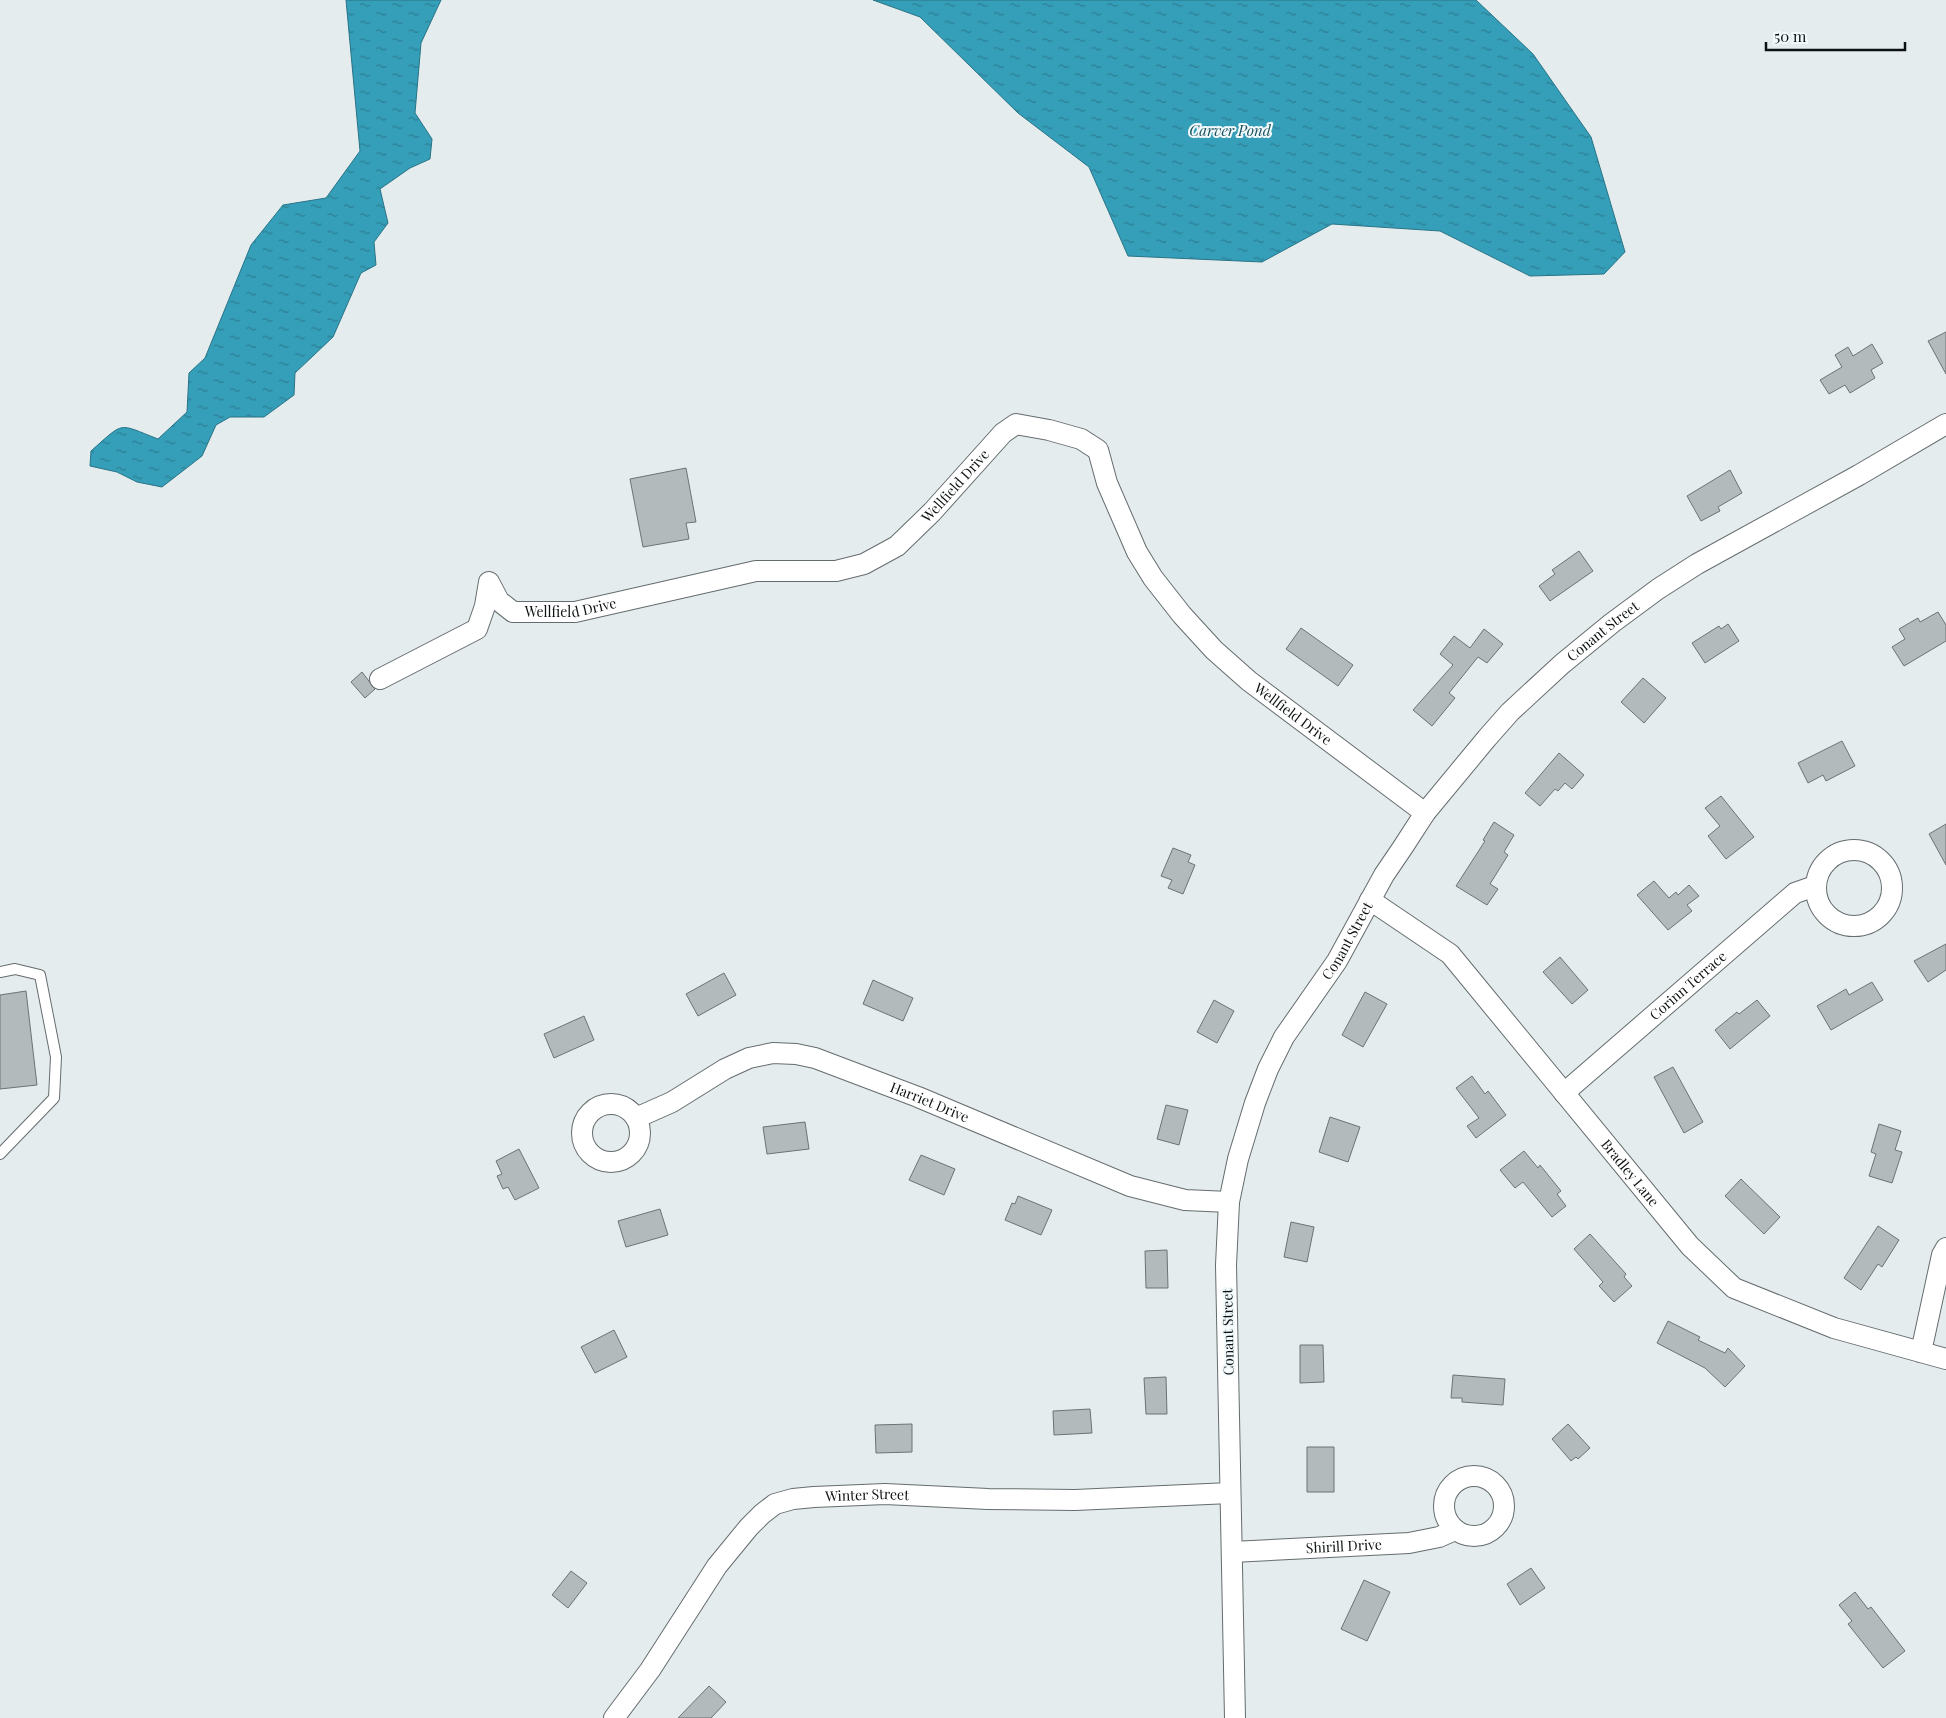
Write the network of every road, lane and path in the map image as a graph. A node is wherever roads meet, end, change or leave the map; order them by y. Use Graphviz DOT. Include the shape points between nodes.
graph roads {
  1 [pos="1946,424"];
  2 [pos="380,679"];
  3 [pos="1425,813"];
  4 [pos="1815,886"];
  5 [pos="1370,900"];
  6 [pos="0,972"];
  7 [pos="1564,1093"];
  8 [pos="636,1118"];
  9 [pos="0,1154"];
  10 [pos="1229,1202"];
  11 [pos="1946,1248"];
  12 [pos="1922,1352"];
  13 [pos="1946,1359"];
  14 [pos="1230,1493"];
  15 [pos="1456,1530"];
  16 [pos="1232,1552"];
  17 [pos="614,1718"];
  18 [pos="1235,1718"];
  1 -- 3 [label="street, Conant Street" via="1697,564 1634,605 1510,712"];
  2 -- 3 [label="street, Wellfield Drive" via="477,629 489,582 499,601 513,612 575,612 756,570 836,572 864,564 897,546 1003,433 1016,424 1081,439 1098,450 1107,483 1137,552 1182,615 1249,681"];
  3 -- 5 [label="street, Conant Street"];
  4 -- 7 [label="street, Corinn Terrace" via="1795,893"];
  5 -- 7 [label="street, Bradley Lane" via="1450,954"];
  5 -- 10 [label="street, Conant Street" via="1337,961 1284,1037 1268,1070 1244,1137"];
  6 -- 9 [label="lane" via="15,969 40,975 56,1057 54,1098"];
  7 -- 12 [label="street, Bradley Lane" via="1690,1246 1734,1288 1834,1328"];
  8 -- 10 [label="street, Harriet Drive" via="672,1102 749,1058 773,1053 796,1054 815,1058 934,1103 1130,1186 1185,1200"];
  10 -- 14 [label="street, Conant Street" via="1226,1265"];
  11 -- 12 [label="street"];
  12 -- 13 [label="street, Bradley Lane"];
  14 -- 16 [label="street, Conant Street"];
  14 -- 17 [label="street, Winter Street" via="1075,1500 877,1494 794,1499 775,1504 749,1527 717,1566"];
  15 -- 16 [label="street, Shirill Drive" via="1408,1543"];
  16 -- 18 [label="street, Conant Street"];
}
